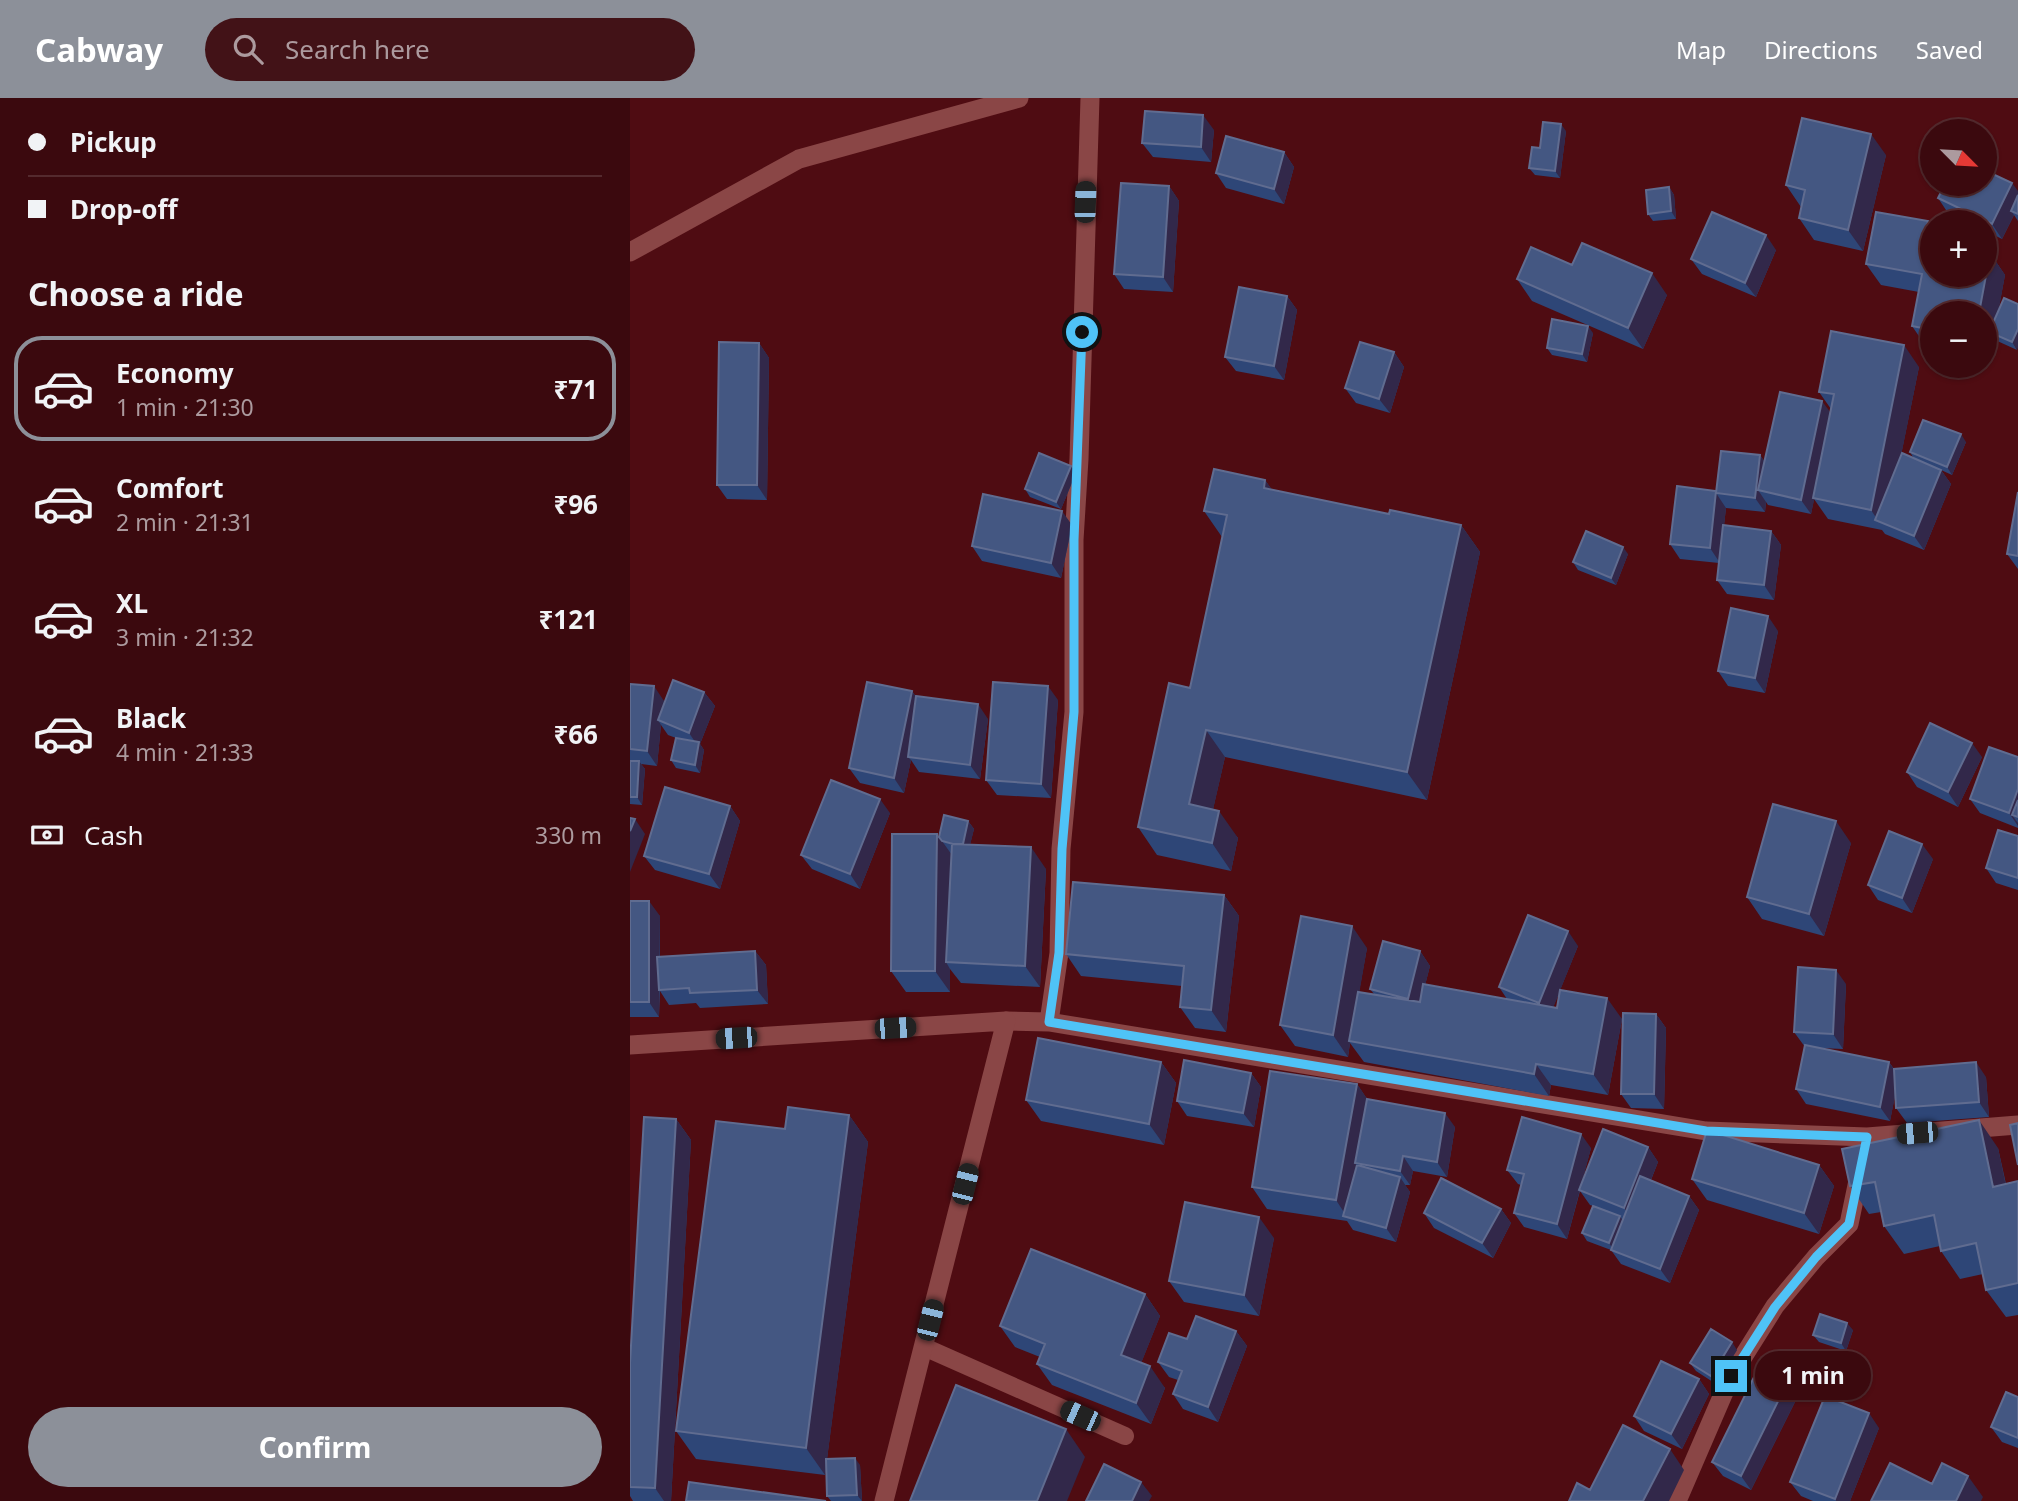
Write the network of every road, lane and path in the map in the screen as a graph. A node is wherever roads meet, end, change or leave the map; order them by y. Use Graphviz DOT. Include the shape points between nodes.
graph roads {
  1 [pos="1019,98"];
  2 [pos="1090,98"];
  3 [pos="630,252"];
  4 [pos="1006,1021"];
  5 [pos="1049,1022"];
  6 [pos="630,1045"];
  7 [pos="2018,1125"];
  8 [pos="1867,1137"];
  9 [pos="924,1347"];
  10 [pos="1125,1436"];
  11 [pos="884,1501"];
  12 [pos="1677,1501"];
  1 -- 3 [label="street" via="799,159"];
  2 -- 5 [label="street" via="1074,540 1074,712 1059,953"];
  4 -- 5 [label="street"];
  4 -- 6 [label="street"];
  4 -- 9 [label="street"];
  5 -- 8 [label="street" via="1706,1131"];
  7 -- 8 [label="street"];
  8 -- 12 [label="street" via="1849,1224 1775,1307 1739,1365"];
  9 -- 10 [label="lane"];
  9 -- 11 [label="street"];
}
